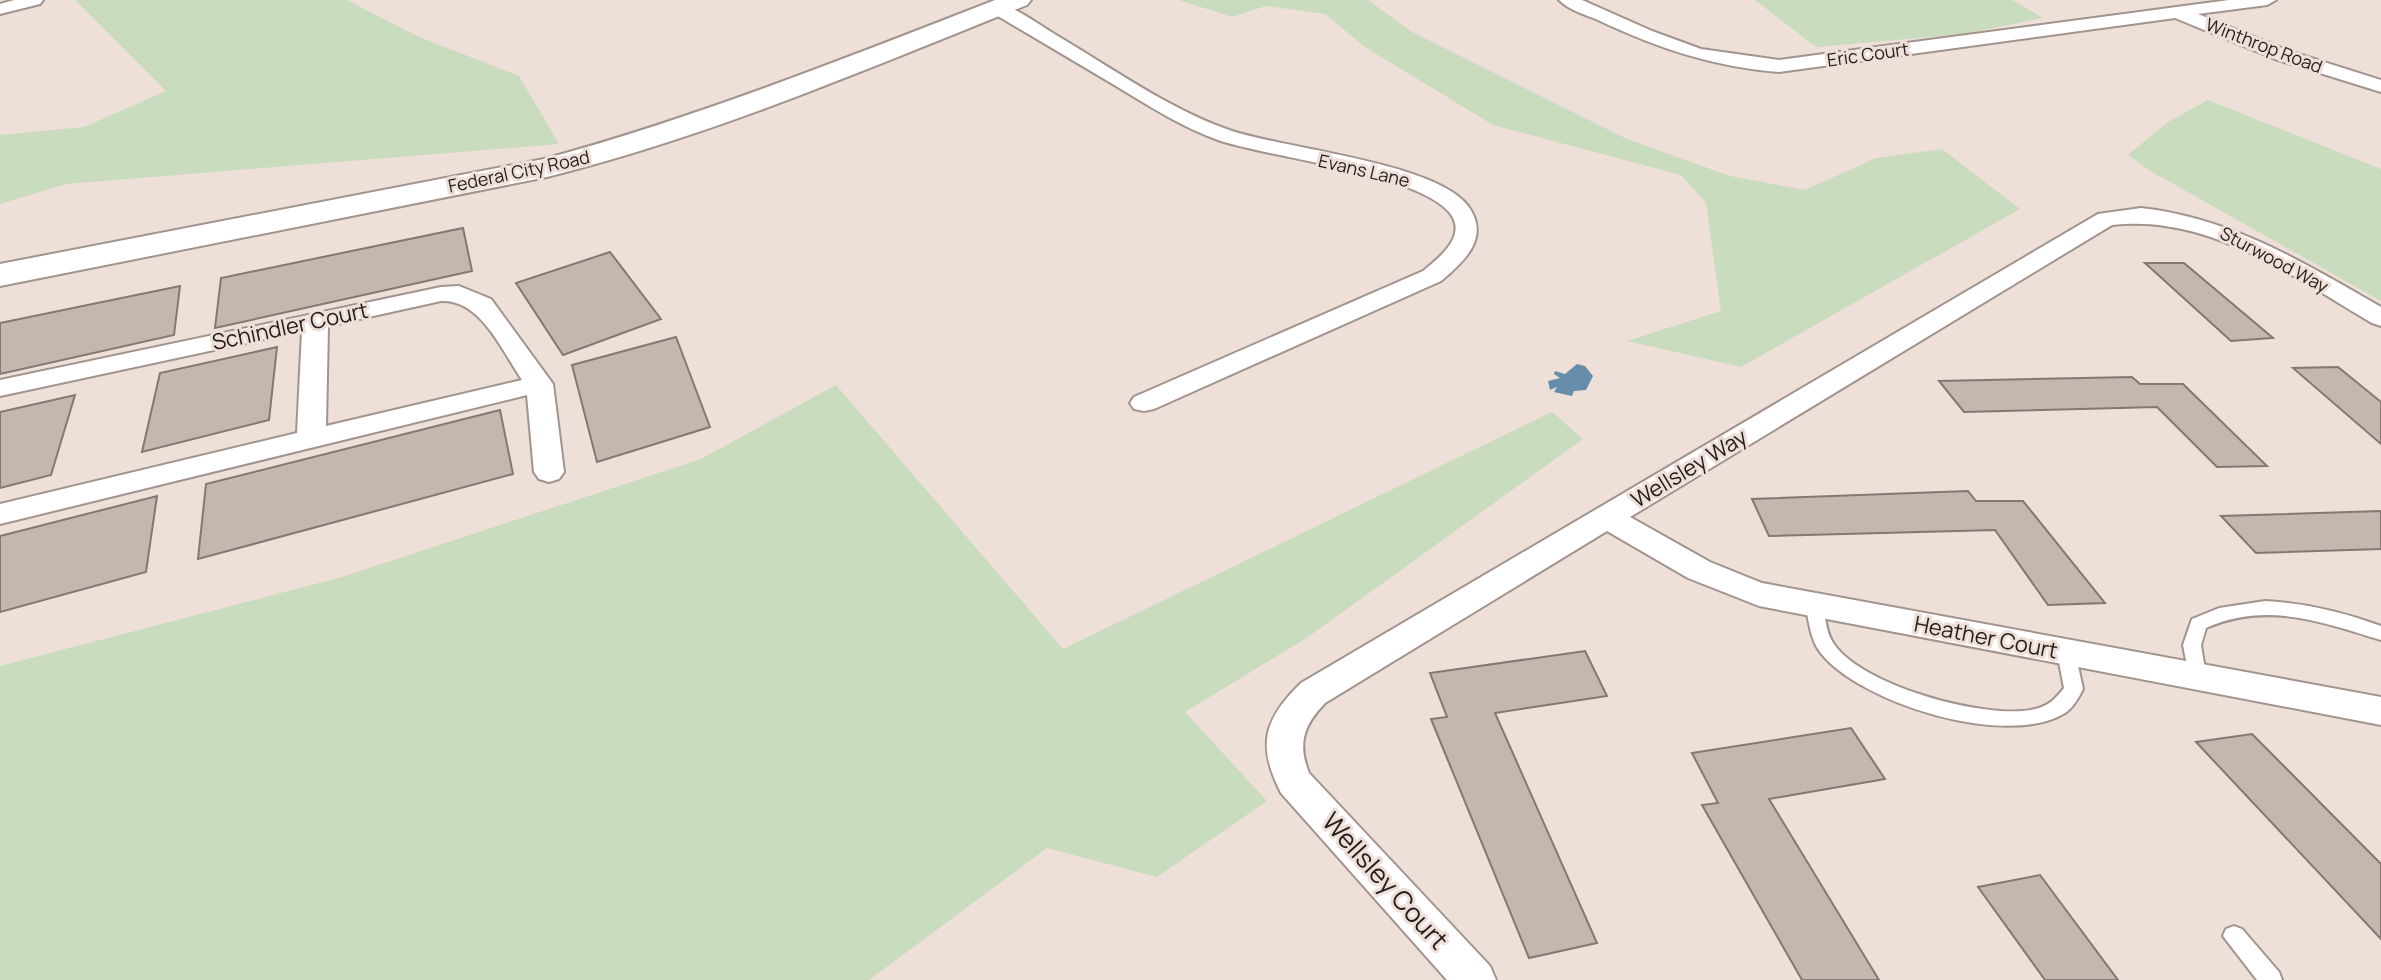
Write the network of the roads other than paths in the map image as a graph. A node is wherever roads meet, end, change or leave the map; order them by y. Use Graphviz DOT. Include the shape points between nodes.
graph roads {
  1 [pos="34,0"];
  2 [pos="1568,0"];
  3 [pos="2150,0"];
  4 [pos="2267,0"];
  5 [pos="1008,4"];
  6 [pos="0,9"];
  7 [pos="2178,12"];
  8 [pos="2381,86"];
  9 [pos="2161,216"];
  10 [pos="0,275"];
  11 [pos="2381,318"];
  12 [pos="315,321"];
  13 [pos="539,384"];
  14 [pos="0,388"];
  15 [pos="1144,403"];
  16 [pos="311,439"];
  17 [pos="549,472"];
  18 [pos="0,514"];
  19 [pos="1607,517"];
  20 [pos="1814,605"];
  21 [pos="2381,633"];
  22 [pos="2066,652"];
  23 [pos="2197,676"];
  24 [pos="2381,711"];
  25 [pos="1294,782"];
  26 [pos="2234,936"];
  27 [pos="1475,980"];
  28 [pos="2271,980"];
  1 -- 6 [label="street"];
  2 -- 7 [label="street, Eric Court" via="1684,51 1728,62 1779,66"];
  3 -- 7 [label="street, Winthrop Road"];
  4 -- 7 [label="street, Eric Court"];
  5 -- 10 [label="street, Federal City Road" via="684,128 601,154"];
  5 -- 15 [label="street, Evans Lane" via="1187,120 1253,143 1419,184 1448,199 1464,219 1463,246 1432,276"];
  7 -- 8 [label="street, Winthrop Road" via="2282,55"];
  9 -- 11 [label="street, Sturwood Way" via="2239,239"];
  9 -- 19 [label="street, Wellsley Way" via="2106,219"];
  12 -- 13 [label="street, Schindler Court" via="459,293 482,304"];
  12 -- 14 [label="street, Schindler Court"];
  12 -- 16 [label="street"];
  13 -- 16 [label="street"];
  13 -- 17 [label="street, Schindler Court"];
  16 -- 18 [label="street"];
  19 -- 20 [label="street, Heather Court" via="1718,581"];
  19 -- 25 [label="street, Wellsley Way" via="1313,693 1293,711 1283,733 1284,758"];
  20 -- 22 [label="street, Heather Court"];
  20 -- 22 [label="lane" via="1825,646 1859,674 1927,705 1962,714 2029,717 2058,709 2074,689"];
  21 -- 23 [label="lane" via="2316,613 2243,607 2198,624 2192,645"];
  22 -- 23 [label="street, Heather Court"];
  23 -- 24 [label="street, Heather Court"];
  25 -- 27 [label="street, Wellsley Court"];
  26 -- 28 [label="lane"];
}
